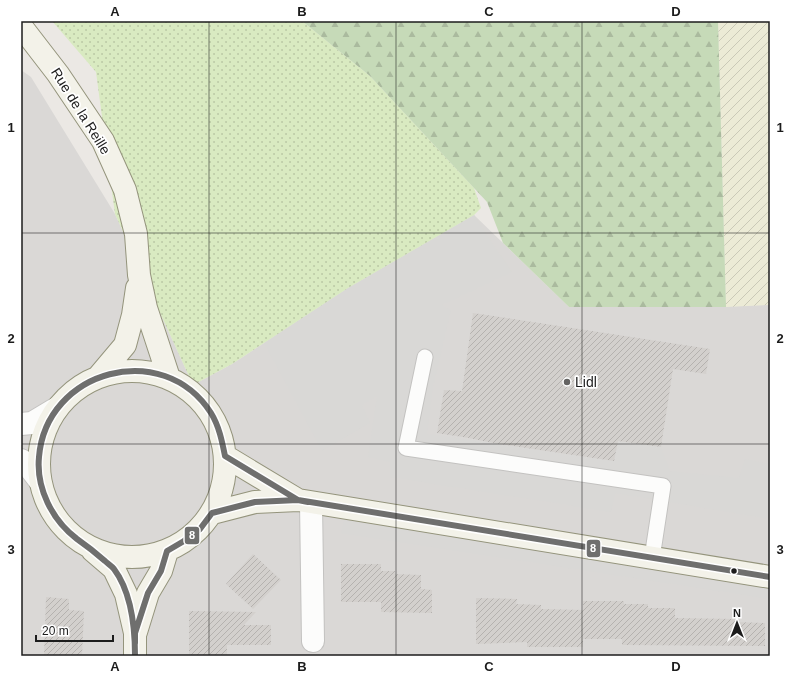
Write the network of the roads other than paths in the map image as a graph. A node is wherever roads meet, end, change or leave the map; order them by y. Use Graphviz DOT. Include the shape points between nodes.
graph roads {
  1 [pos="21,26"];
  2 [pos="139,275"];
  3 [pos="425,357"];
  4 [pos="98,377"];
  5 [pos="169,378"];
  6 [pos="57,408"];
  7 [pos="21,424"];
  8 [pos="225,456"];
  9 [pos="21,460"];
  10 [pos="40,480"];
  11 [pos="305,502"];
  12 [pos="212,513"];
  13 [pos="89,547"];
  14 [pos="167,551"];
  15 [pos="652,558"];
  16 [pos="770,577"];
  17 [pos="135,633"];
  18 [pos="313,641"];
  19 [pos="134,656"];
  1 -- 2 [label="street, Rue de la Reille" via="58,74 103,141 125,190 136,234"];
  2 -- 4 [label="street, Rue de la Reille" via="125,345"];
  2 -- 5 [label="street, Rue de la Reille" via="146,308"];
  3 -- 15 [label="lane" via="406,448 663,486"];
  4 -- 5 [label="street" via="122,371 146,372"];
  4 -- 6 [label="street" via="75,390"];
  5 -- 8 [label="street" via="190,391 208,409 220,431"];
  6 -- 7 [label="street" via="32,423"];
  6 -- 10 [label="street" via="44,430 38,455"];
  8 -- 11 [label="street"];
  8 -- 12 [label="street" via="223,485"];
  9 -- 10 [label="street"];
  10 -- 13 [label="street" via="46,500 56,519 71,535"];
  11 -- 12 [label="street" via="254,502"];
  11 -- 15 [label="street"];
  11 -- 18 [label="street"];
  12 -- 14 [label="street" via="195,533"];
  13 -- 14 [label="street" via="114,556 141,557"];
  13 -- 17 [label="street" via="114,569 126,594"];
  14 -- 17 [label="street" via="161,571 148,593"];
  15 -- 16 [label="street"];
  17 -- 19 [label="street"];
}
